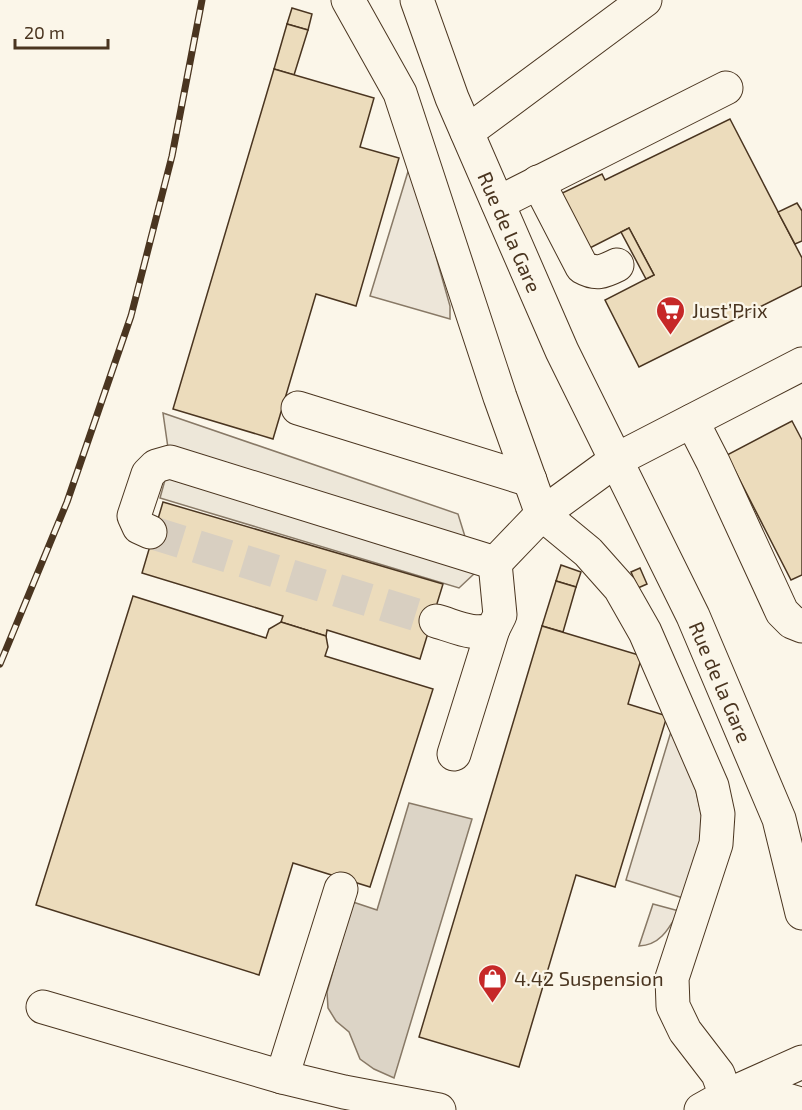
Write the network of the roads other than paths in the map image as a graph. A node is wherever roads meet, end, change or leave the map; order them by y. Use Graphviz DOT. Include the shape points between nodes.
graph roads {
  1 [pos="348,0"];
  2 [pos="417,0"];
  3 [pos="645,0"];
  4 [pos="726,88"];
  5 [pos="467,132"];
  6 [pos="538,182"];
  7 [pos="498,203"];
  8 [pos="617,265"];
  9 [pos="802,364"];
  10 [pos="298,408"];
  11 [pos="692,421"];
  12 [pos="616,460"];
  13 [pos="530,480"];
  14 [pos="542,514"];
  15 [pos="150,532"];
  16 [pos="495,563"];
  17 [pos="436,621"];
  18 [pos="802,626"];
  19 [pos="493,629"];
  20 [pos="454,754"];
  21 [pos="341,889"];
  22 [pos="802,913"];
  23 [pos="43,1007"];
  24 [pos="802,1062"];
  25 [pos="282,1077"];
  26 [pos="713,1103"];
  27 [pos="802,1105"];
  28 [pos="439,1110"];
  1 -- 13 [label="main road" via="400,93"];
  2 -- 5 [label="main road, Rue de la Gare"];
  3 -- 5 [label="main road"];
  4 -- 6 [label="main road"];
  5 -- 7 [label="main road, Rue de la Gare"];
  6 -- 7 [label="main road"];
  6 -- 8 [label="main road" via="582,267 602,272"];
  7 -- 12 [label="main road, Rue de la Gare" via="562,351"];
  9 -- 11 [label="main road"];
  10 -- 13 [label="main road"];
  11 -- 12 [label="main road"];
  11 -- 18 [label="main road" via="782,612"];
  12 -- 14 [label="main road"];
  12 -- 22 [label="main road, Rue de la Gare" via="693,616 779,819"];
  13 -- 14 [label="main road"];
  14 -- 16 [label="main road"];
  14 -- 26 [label="main road" via="588,552 620,588 645,632 712,786 718,814 716,844 672,978 673,1006 685,1031 718,1074"];
  15 -- 16 [label="main road" via="139,527 134,516 148,474 156,466 170,462"];
  16 -- 19 [label="main road" via="500,615"];
  17 -- 19 [label="main road" via="472,632"];
  19 -- 20 [label="main road"];
  21 -- 25 [label="main road"];
  23 -- 25 [label="main road"];
  24 -- 26 [label="main road"];
  25 -- 28 [label="main road"];
  26 -- 27 [label="main road" via="766,1097"];
}
